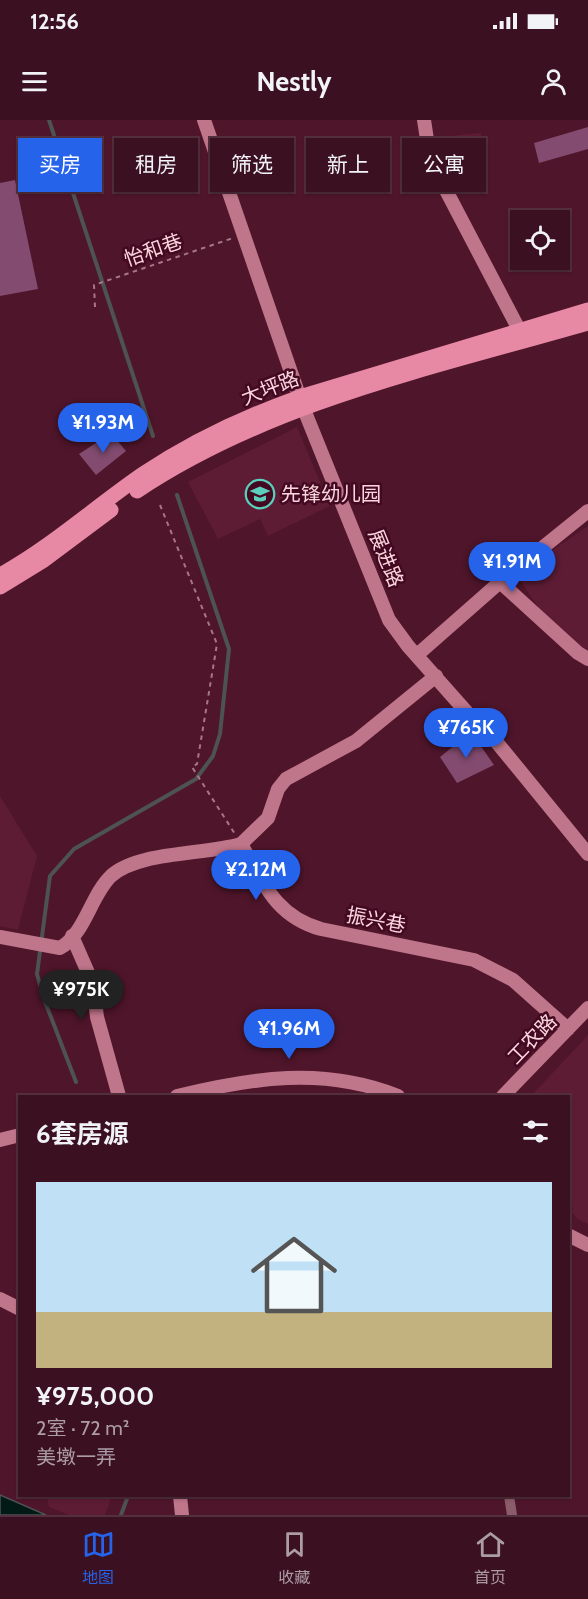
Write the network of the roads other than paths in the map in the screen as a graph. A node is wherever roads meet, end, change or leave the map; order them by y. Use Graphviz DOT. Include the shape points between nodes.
graph roads {
  1 [pos="204,120"];
  2 [pos="424,120"];
  3 [pos="588,310"];
  4 [pos="588,323"];
  5 [pos="522,336"];
  6 [pos="302,402"];
  7 [pos="147,478"];
  8 [pos="588,511"];
  9 [pos="0,575"];
  10 [pos="500,582"];
  11 [pos="0,587"];
  12 [pos="417,655"];
  13 [pos="588,659"];
  14 [pos="436,676"];
  15 [pos="242,844"];
  16 [pos="588,854"];
  17 [pos="72,936"];
  18 [pos="0,938"];
  19 [pos="588,1008"];
  20 [pos="568,1029"];
  21 [pos="119,1095"];
  22 [pos="182,1095"];
  23 [pos="395,1095"];
  24 [pos="504,1095"];
  25 [pos="18,1136"];
  26 [pos="0,1140"];
  27 [pos="570,1236"];
  28 [pos="588,1245"];
  29 [pos="0,1299"];
  30 [pos="18,1308"];
  31 [pos="180,1497"];
  32 [pos="509,1497"];
  33 [pos="182,1515"];
  34 [pos="512,1515"];
  1 -- 6 [label="street, 展进路"];
  2 -- 5 [label="street" via="438,175"];
  3 -- 5 [label="main road"];
  4 -- 5 [label="main road"];
  5 -- 6 [label="main road"];
  6 -- 7 [label="main road" via="214,446 176,460"];
  6 -- 12 [label="street, 展进路" via="389,620"];
  7 -- 9 [label="main road"];
  7 -- 11 [label="main road" via="44,560"];
  8 -- 10 [label="street"];
  10 -- 12 [label="street"];
  10 -- 13 [label="street"];
  12 -- 14 [label="street, 展进路"];
  14 -- 15 [label="street" via="366,735 286,779 278,789 268,818"];
  14 -- 16 [label="street, 展进路" via="490,734"];
  15 -- 17 [label="street" via="123,868 107,881"];
  15 -- 20 [label="street, 振兴巷" via="275,901 300,922 474,960 513,980"];
  17 -- 18 [label="street" via="63,946 52,947"];
  17 -- 21 [label="street" via="93,984 97,1017"];
  19 -- 20 [label="street, 工农路"];
  20 -- 24 [label="street, 工农路"];
  22 -- 23 [label="street" via="249,1081 304,1076 351,1082"];
  25 -- 26 [label="street"];
  27 -- 28 [label="street"];
  29 -- 30 [label="street"];
  31 -- 33 [label="street"];
  32 -- 34 [label="street"];
}
